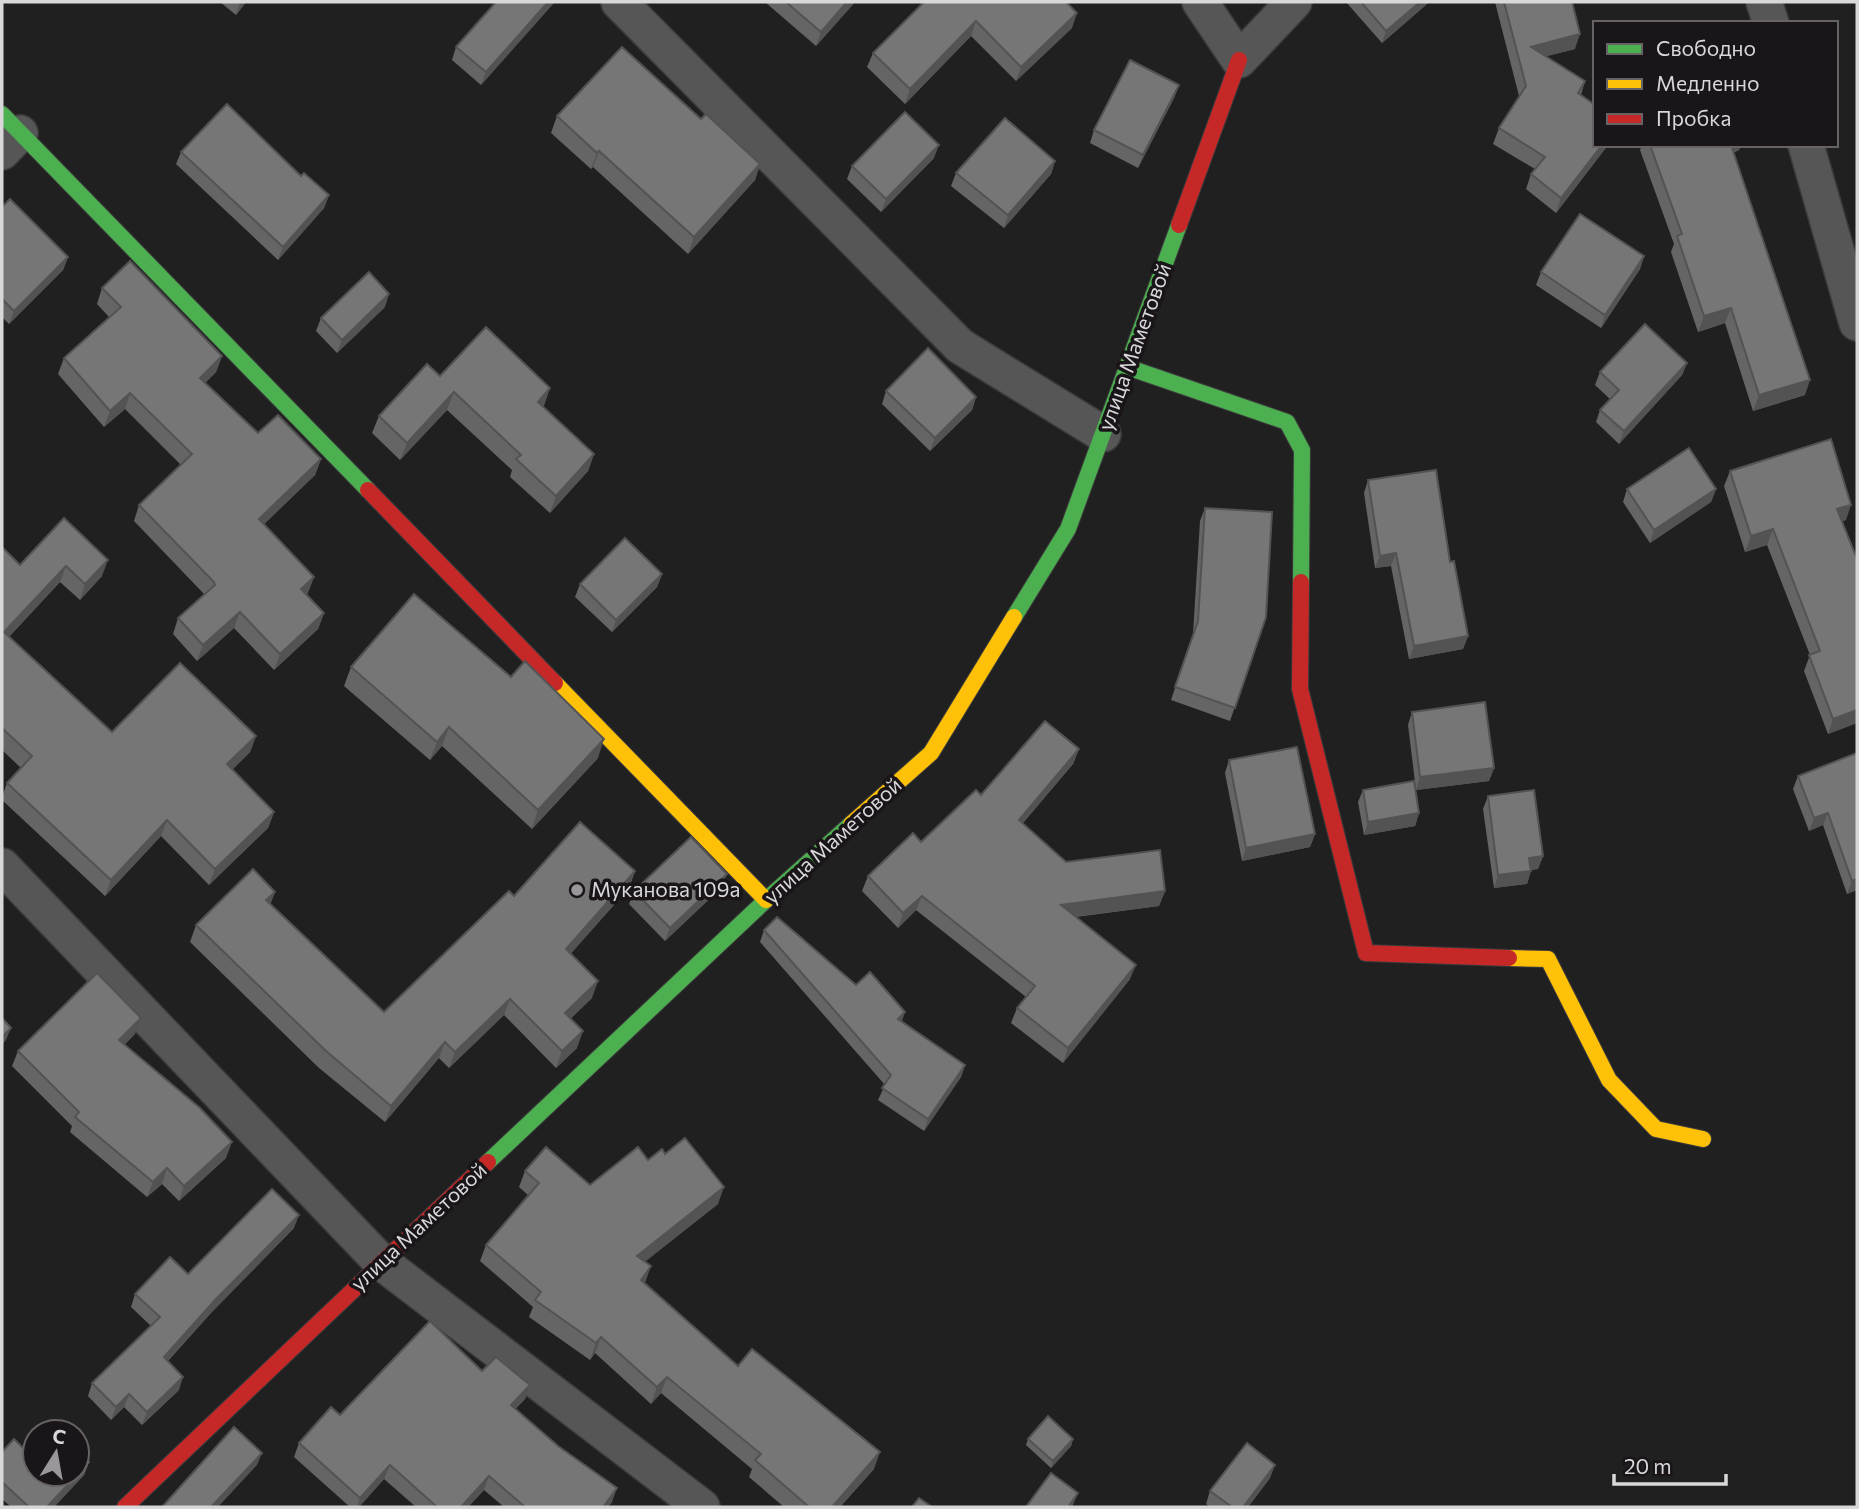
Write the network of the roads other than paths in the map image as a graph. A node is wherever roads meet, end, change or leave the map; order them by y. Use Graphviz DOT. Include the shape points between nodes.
graph roads {
  1 [pos="619,2"];
  2 [pos="1200,2"];
  3 [pos="1294,2"];
  4 [pos="1765,2"];
  5 [pos="1770,21"];
  6 [pos="1239,60"];
  7 [pos="8,133"];
  8 [pos="1807,147"];
  9 [pos="1857,323"];
  10 [pos="1127,367"];
  11 [pos="1103,434"];
  12 [pos="2,866"];
  13 [pos="766,900"];
  14 [pos="1703,1139"];
  15 [pos="381,1262"];
  16 [pos="125,1507"];
  17 [pos="702,1507"];
  1 -- 11 [label="street" via="960,346"];
  2 -- 6 [label="street"];
  3 -- 6 [label="street, улица Маметовой"];
  4 -- 5 [label="street"];
  6 -- 10 [label="street, улица Маметовой"];
  7 -- 13 [label="street"];
  8 -- 9 [label="street"];
  10 -- 11 [label="street, улица Маметовой"];
  10 -- 14 [label="street" via="1287,422 1302,450 1300,689 1366,953 1548,959 1609,1080 1656,1129"];
  11 -- 13 [label="street, улица Маметовой" via="1068,529 931,752"];
  12 -- 15 [label="street"];
  13 -- 15 [label="street, улица Маметовой"];
  15 -- 16 [label="street, улица Маметовой"];
  15 -- 17 [label="street"];
}
